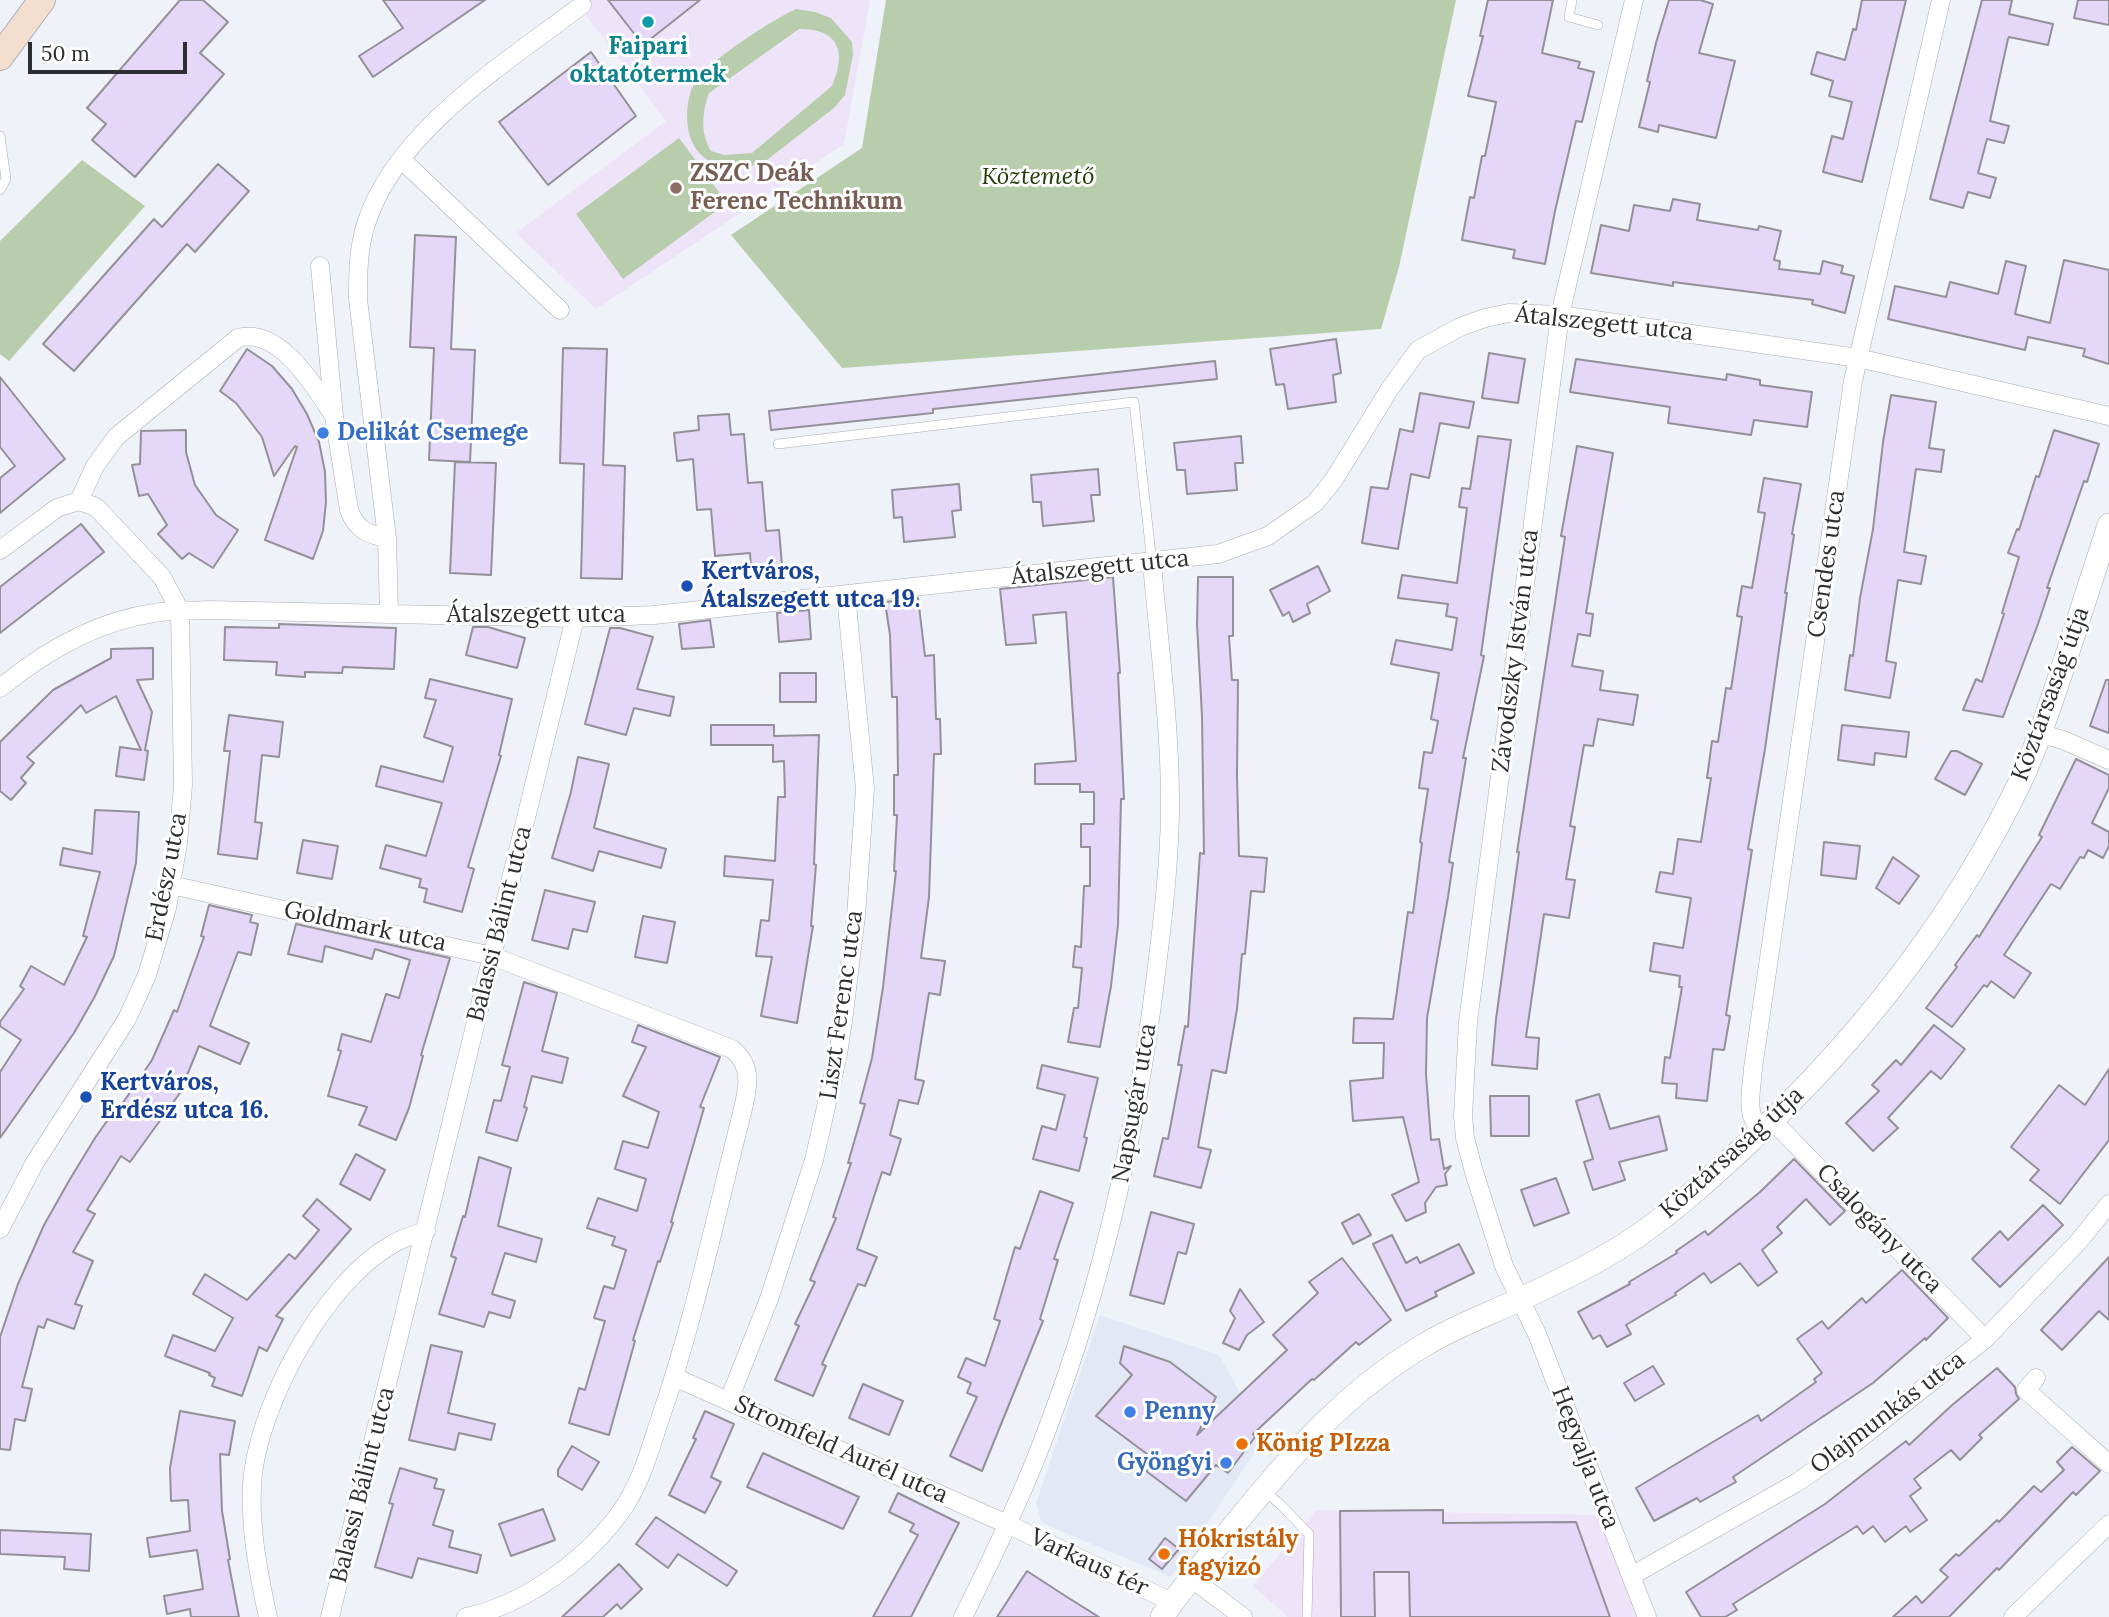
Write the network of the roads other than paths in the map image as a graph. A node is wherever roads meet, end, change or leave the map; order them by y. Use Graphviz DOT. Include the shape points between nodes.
graph roads {
  1 [pos="42,0"];
  2 [pos="1572,0"];
  3 [pos="1634,0"];
  4 [pos="1941,0"];
  5 [pos="582,5"];
  6 [pos="1598,25"];
  7 [pos="0,57"];
  8 [pos="0,136"];
  9 [pos="402,160"];
  10 [pos="0,190"];
  11 [pos="320,266"];
  12 [pos="560,310"];
  13 [pos="1560,315"];
  14 [pos="1858,358"];
  15 [pos="2109,415"];
  16 [pos="334,416"];
  17 [pos="778,444"];
  18 [pos="79,501"];
  19 [pos="2109,525"];
  20 [pos="387,538"];
  21 [pos="0,550"];
  22 [pos="1152,562"];
  23 [pos="846,595"];
  24 [pos="180,611"];
  25 [pos="389,614"];
  26 [pos="575,618"];
  27 [pos="0,688"];
  28 [pos="2041,734"];
  29 [pos="2109,760"];
  30 [pos="171,886"];
  31 [pos="492,956"];
  32 [pos="1767,1125"];
  33 [pos="2109,1204"];
  34 [pos="0,1229"];
  35 [pos="426,1231"];
  36 [pos="1520,1299"];
  37 [pos="1985,1339"];
  38 [pos="674,1377"];
  39 [pos="2036,1378"];
  40 [pos="729,1399"];
  41 [pos="2109,1464"];
  42 [pos="1263,1490"];
  43 [pos="1006,1524"];
  44 [pos="2109,1524"];
  45 [pos="1631,1576"];
  46 [pos="1191,1578"];
  47 [pos="1167,1610"];
  48 [pos="268,1617"];
  49 [pos="330,1617"];
  50 [pos="466,1617"];
  51 [pos="963,1617"];
  52 [pos="1243,1617"];
  53 [pos="1307,1617"];
  54 [pos="1647,1617"];
  55 [pos="2012,1617"];
  1 -- 7 [label="main road"];
  2 -- 6 [label="lane" via="1569,17"];
  3 -- 13 [label="street, Závodszky István utca"];
  4 -- 14 [label="street, Csendes utca"];
  5 -- 9 [label="street" via="450,105"];
  8 -- 10 [label="lane" via="6,179"];
  9 -- 12 [label="street"];
  9 -- 20 [label="street" via="371,212 358,266 360,333"];
  11 -- 16 [label="street"];
  13 -- 14 [label="street, Átalszegett utca"];
  13 -- 22 [label="street, Átalszegett utca" via="1485,317 1434,340 1406,365 1333,481 1303,513 1268,536 1218,554"];
  13 -- 36 [label="street, Závodszky István utca" via="1463,1079 1465,1138 1504,1266"];
  14 -- 15 [label="street, Átalszegett utca"];
  14 -- 32 [label="street, Csendes utca" via="1753,1068 1751,1114 1755,1124"];
  16 -- 18 [label="street" via="294,361 249,334 238,338 116,437 95,466"];
  16 -- 20 [label="street" via="353,522"];
  17 -- 22 [label="lane" via="1134,402"];
  18 -- 21 [label="street" via="57,508"];
  18 -- 24 [label="street" via="96,507 162,577"];
  19 -- 28 [label="street, Köztársaság útja"];
  20 -- 25 [label="street"];
  22 -- 23 [label="street, Átalszegett utca"];
  22 -- 43 [label="street, Napsugár utca" via="1170,813 1166,891 1143,1072 1124,1173 1081,1329 1048,1429"];
  23 -- 26 [label="street, Átalszegett utca" via="654,615"];
  23 -- 40 [label="street, Liszt Ferenc utca" via="865,789 844,1021 814,1160 769,1299"];
  24 -- 25 [label="street, Átalszegett utca"];
  24 -- 27 [label="street, Átalszegett utca" via="127,619 75,638"];
  24 -- 30 [label="street, Erdész utca" via="183,785"];
  25 -- 26 [label="street, Átalszegett utca"];
  26 -- 31 [label="street, Balassi Bálint utca"];
  28 -- 29 [label="street"];
  28 -- 32 [label="street, Köztársaság útja" via="2000,821 1927,943 1843,1048"];
  30 -- 31 [label="street, Goldmark utca"];
  30 -- 34 [label="street, Erdész utca" via="147,975 127,1018 34,1164"];
  31 -- 35 [label="street, Balassi Bálint utca"];
  31 -- 38 [label="street, Goldmark utca" via="732,1049 746,1063 744,1107"];
  32 -- 36 [label="street, Köztársaság útja" via="1707,1182 1636,1237"];
  32 -- 37 [label="street, Csalogány utca"];
  33 -- 37 [label="street, Olajmunkás utca"];
  35 -- 48 [label="street" via="388,1246 338,1291 302,1341 280,1385 263,1432 252,1493"];
  35 -- 49 [label="street, Balassi Bálint utca"];
  36 -- 42 [label="street, Köztársaság útja" via="1458,1326 1392,1365 1331,1414"];
  36 -- 45 [label="street, Hegyalja utca"];
  37 -- 45 [label="street, Olajmunkás utca" via="1853,1444 1796,1483"];
  38 -- 40 [label="street, Stromfeld Aurél utca"];
  38 -- 50 [label="street" via="640,1478 608,1529 538,1586"];
  39 -- 41 [label="street" via="2026,1390"];
  40 -- 43 [label="street, Stromfeld Aurél utca"];
  42 -- 46 [label="street, Köztársaság útja"];
  42 -- 53 [label="lane" via="1309,1534"];
  43 -- 47 [label="street, Varkaus tér"];
  43 -- 51 [label="street, Napsugár utca"];
  44 -- 55 [label="street"];
  45 -- 54 [label="street, Hegyalja utca"];
  46 -- 47 [label="street, Köztársaság útja"];
  46 -- 52 [label="street"];
}
